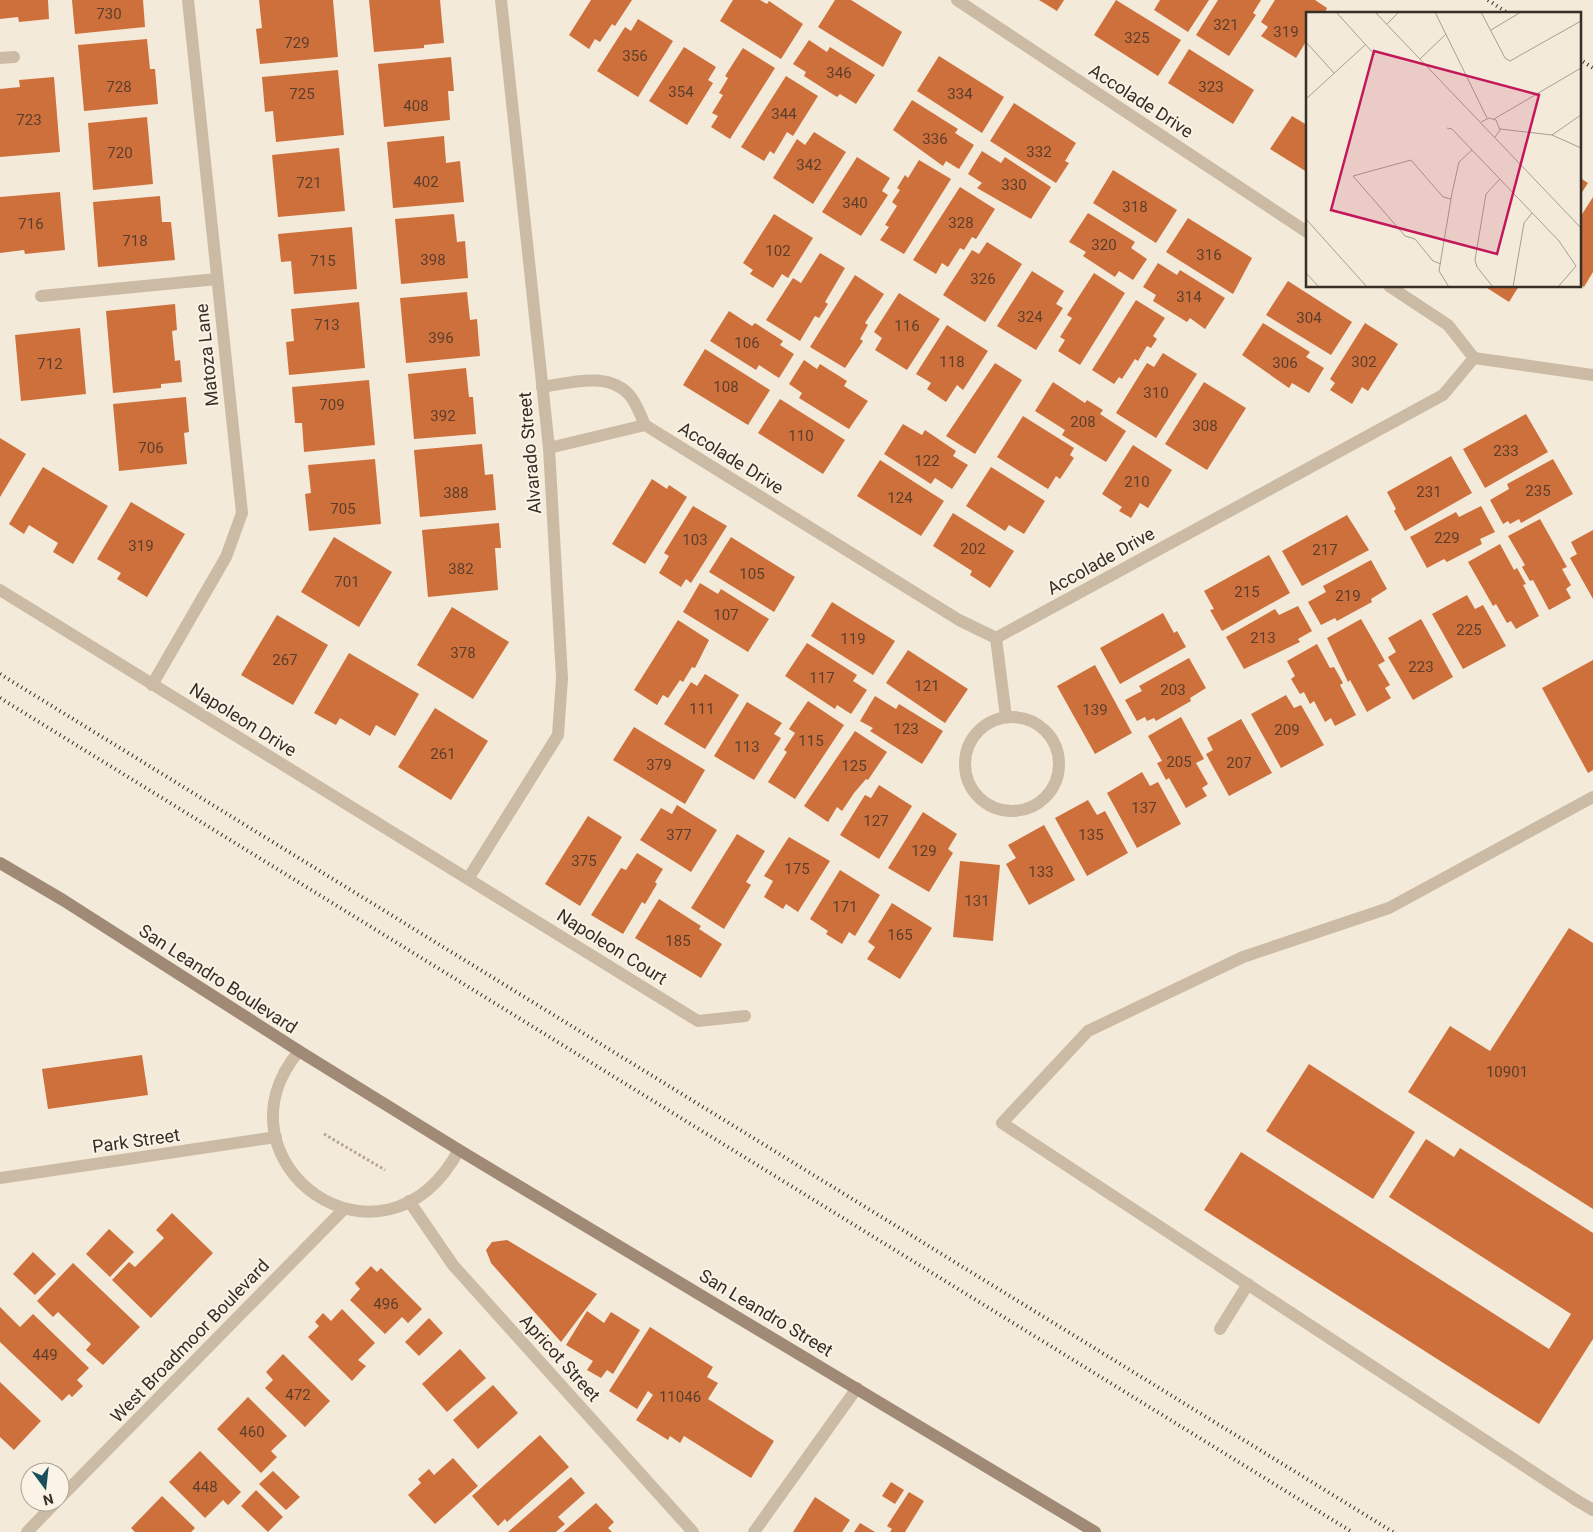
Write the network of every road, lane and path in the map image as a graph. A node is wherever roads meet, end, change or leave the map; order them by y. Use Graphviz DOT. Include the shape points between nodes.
graph roads {
  1 [pos="188,0"];
  2 [pos="501,0"];
  3 [pos="957,0"];
  4 [pos="14,57"];
  5 [pos="0,58"];
  6 [pos="1306,231"];
  7 [pos="217,279"];
  8 [pos="1392,288"];
  9 [pos="41,296"];
  10 [pos="1474,358"];
  11 [pos="1593,375"];
  12 [pos="542,387"];
  13 [pos="646,425"];
  14 [pos="549,448"];
  15 [pos="0,590"];
  16 [pos="996,638"];
  17 [pos="152,685"];
  18 [pos="1006,718"];
  19 [pos="1593,797"];
  20 [pos="0,863"];
  21 [pos="468,879"];
  22 [pos="745,1016"];
  23 [pos="299,1051"];
  24 [pos="418,1125"];
  25 [pos="324,1134"];
  26 [pos="276,1137"];
  27 [pos="459,1150"];
  28 [pos="386,1170"];
  29 [pos="0,1178"];
  30 [pos="409,1202"];
  31 [pos="344,1209"];
  32 [pos="1248,1284"];
  33 [pos="1220,1328"];
  34 [pos="857,1388"];
  35 [pos="70,1488"];
  36 [pos="1593,1510"];
  37 [pos="46,1512"];
  38 [pos="27,1532"];
  39 [pos="693,1532"];
  40 [pos="754,1532"];
  41 [pos="1095,1532"];
  1 -- 7 [label="street, Matoza Lane"];
  2 -- 12 [label="street, Alvarado Street"];
  3 -- 6 [label="street, Accolade Drive"];
  4 -- 5 [label="street"];
  7 -- 9 [label="street"];
  7 -- 17 [label="street, Matoza Lane" via="242,513 226,557"];
  8 -- 10 [label="street" via="1448,325"];
  10 -- 11 [label="street"];
  10 -- 16 [label="street, Accolade Drive" via="1443,395"];
  12 -- 13 [label="street, Accolade Drive" via="586,381 616,384 631,397"];
  12 -- 14 [label="street, Alvarado Street"];
  13 -- 14 [label="street"];
  13 -- 16 [label="street, Accolade Drive" via="959,620"];
  14 -- 21 [label="street, Alvarado Street" via="562,678 558,735"];
  15 -- 17 [label="street, Napoleon Drive"];
  16 -- 18 [label="street"];
  17 -- 21 [label="street, Napoleon Drive"];
  18 -- 18 [label="street" via="1029,720 1042,728 1058,754 1059,770 1045,798 1032,807 1017,811 987,805 967,781 964,766 966,750 973,736 998,718"];
  19 -- 32 [label="street" via="1389,908 1243,957 1088,1031 1002,1123"];
  20 -- 23 [label="main road, San Leandro Boulevard"];
  21 -- 22 [label="street, Napoleon Court" via="698,1021"];
  23 -- 24 [label="main road, San Leandro Boulevard"];
  23 -- 26 [label="street" via="289,1063 276,1094 273,1126"];
  24 -- 27 [label="main road, San Leandro Street"];
  25 -- 28 [label="path"];
  26 -- 29 [label="street, Park Street"];
  26 -- 31 [label="street" via="282,1158 302,1185 327,1203"];
  27 -- 30 [label="street" via="448,1171 425,1193"];
  27 -- 34 [label="main road, San Leandro Street"];
  30 -- 31 [label="street" via="392,1209 359,1212"];
  30 -- 39 [label="street, Apricot Street" via="452,1265"];
  31 -- 35 [label="street, West Broadmoor Boulevard"];
  32 -- 33 [label="street"];
  32 -- 36 [label="street"];
  34 -- 40 [label="street"];
  34 -- 41 [label="main road, San Leandro Street"];
  37 -- 38 [label="street"];
}
